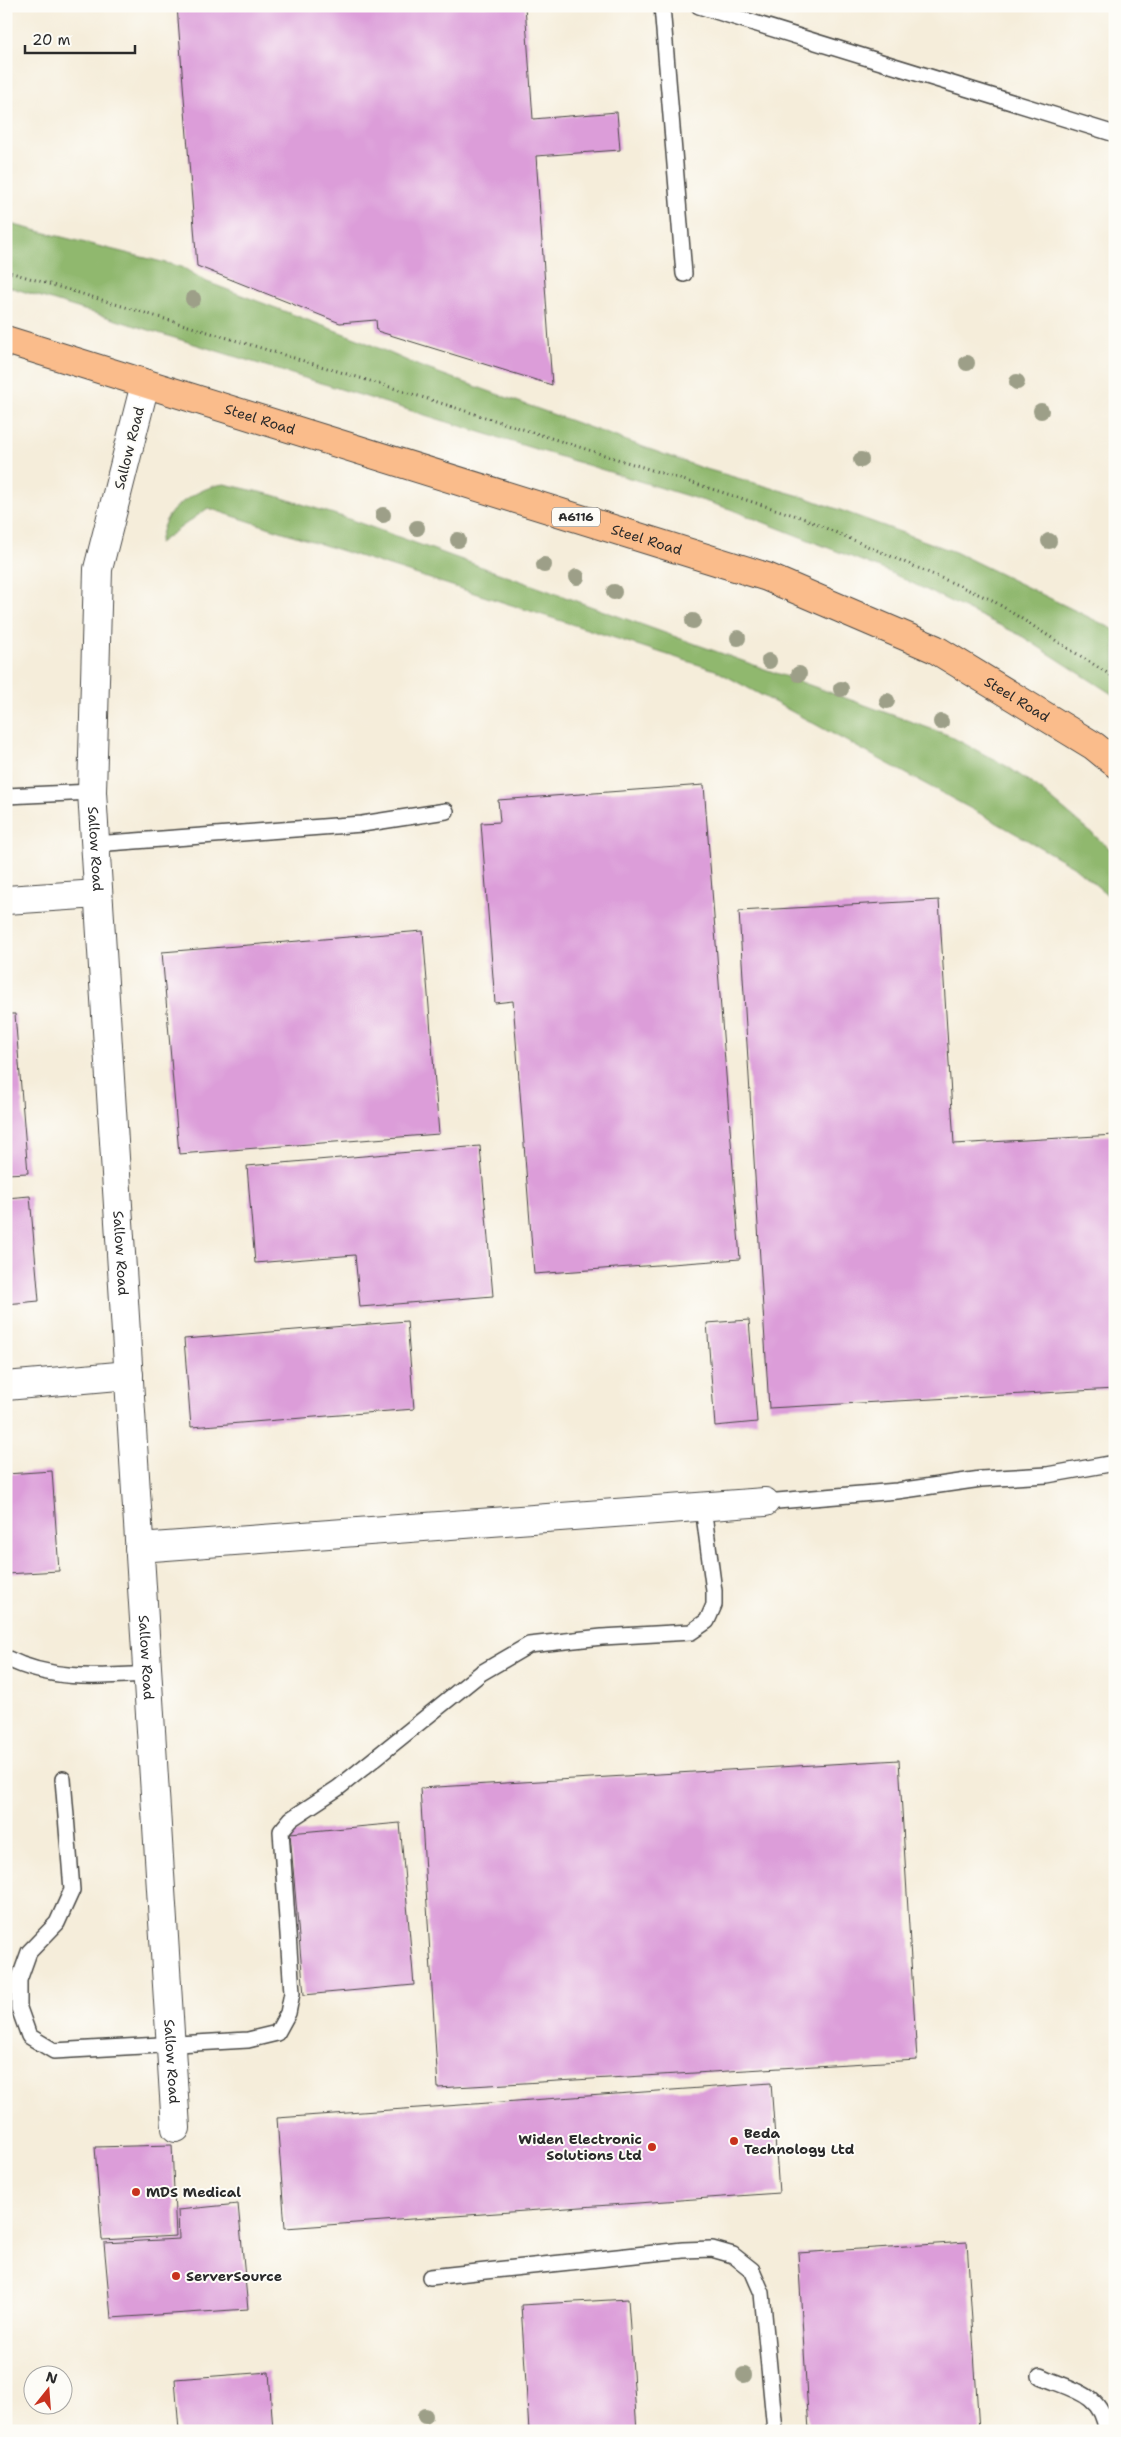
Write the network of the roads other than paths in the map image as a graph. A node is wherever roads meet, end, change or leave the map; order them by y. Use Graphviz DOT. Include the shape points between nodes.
graph roads {
  1 [pos="662,6"];
  2 [pos="699,6"];
  3 [pos="1115,134"];
  4 [pos="684,274"];
  5 [pos="6,340"];
  6 [pos="146,384"];
  7 [pos="1115,763"];
  8 [pos="92,792"];
  9 [pos="6,796"];
  10 [pos="446,811"];
  11 [pos="95,844"];
  12 [pos="98,894"];
  13 [pos="6,900"];
  14 [pos="129,1375"];
  15 [pos="6,1386"];
  16 [pos="1115,1464"];
  17 [pos="766,1502"];
  18 [pos="703,1507"];
  19 [pos="139,1548"];
  20 [pos="6,1658"];
  21 [pos="147,1674"];
  22 [pos="63,1779"];
  23 [pos="171,2046"];
  24 [pos="176,2128"];
  25 [pos="430,2277"];
  26 [pos="1040,2376"];
  27 [pos="775,2431"];
  28 [pos="1106,2431"];
  1 -- 4 [label="lane"];
  2 -- 3 [label="lane"];
  5 -- 6 [label="main road, Steel Road / A6116"];
  6 -- 7 [label="main road, Steel Road / A6116" via="767,577 935,649 1094,746"];
  6 -- 8 [label="street, Sallow Road" via="98,569"];
  8 -- 9 [label="lane"];
  8 -- 11 [label="street, Sallow Road"];
  10 -- 11 [label="lane" via="362,824"];
  11 -- 12 [label="street, Sallow Road"];
  12 -- 13 [label="street"];
  12 -- 14 [label="street, Sallow Road"];
  14 -- 15 [label="street"];
  14 -- 19 [label="street, Sallow Road"];
  16 -- 17 [label="lane" via="1047,1475"];
  17 -- 18 [label="street"];
  18 -- 19 [label="street"];
  18 -- 23 [label="lane" via="714,1591 714,1605 707,1621 690,1632 530,1645 481,1673 338,1788 291,1819 281,1831 292,1993 288,2013 277,2033 248,2040"];
  19 -- 21 [label="street, Sallow Road"];
  20 -- 21 [label="lane" via="26,1668 86,1678"];
  21 -- 23 [label="street, Sallow Road"];
  22 -- 23 [label="lane" via="72,1890 57,1923 29,1952 18,1980 19,2008 29,2036 54,2051"];
  23 -- 24 [label="street, Sallow Road"];
  25 -- 27 [label="lane" via="683,2250 712,2249 733,2254 752,2270 762,2292"];
  26 -- 28 [label="lane" via="1094,2402 1105,2416"];
}
